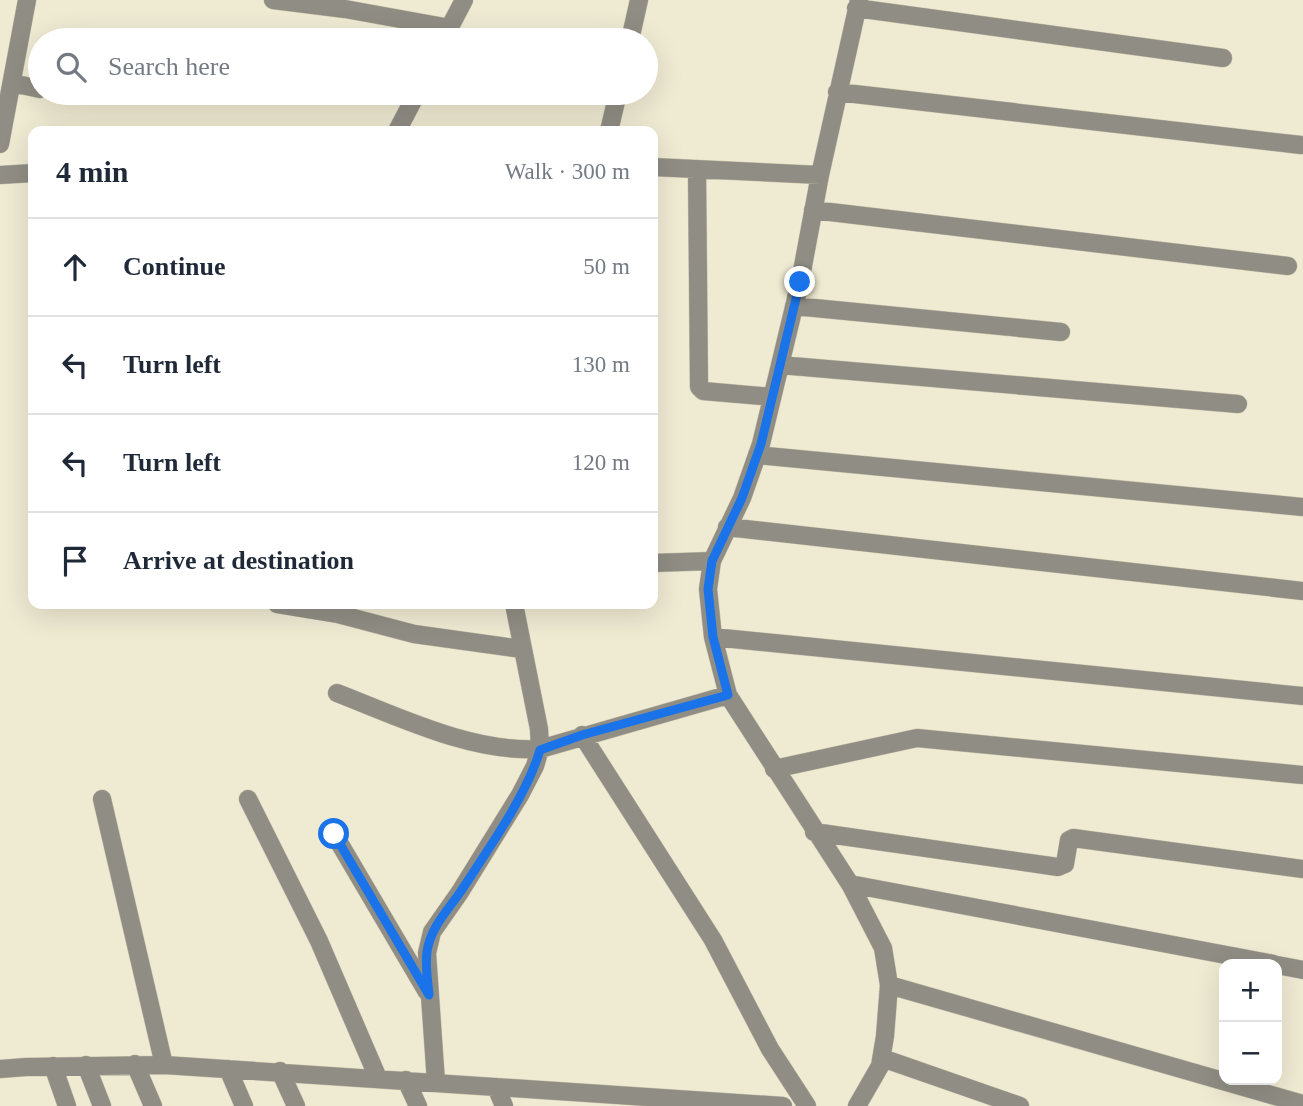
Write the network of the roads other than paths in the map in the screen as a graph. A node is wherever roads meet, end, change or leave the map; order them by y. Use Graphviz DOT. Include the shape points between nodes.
graph roads {
  1 [pos="27,0"];
  2 [pos="273,0"];
  3 [pos="464,0"];
  4 [pos="639,0"];
  5 [pos="858,4"];
  6 [pos="423,28"];
  7 [pos="450,28"];
  8 [pos="633,28"];
  9 [pos="1223,58"];
  10 [pos="12,83"];
  11 [pos="28,86"];
  12 [pos="837,92"];
  13 [pos="411,105"];
  14 [pos="615,105"];
  15 [pos="400,126"];
  16 [pos="610,126"];
  17 [pos="0,144"];
  18 [pos="1301,145"];
  19 [pos="658,167"];
  20 [pos="697,169"];
  21 [pos="28,173"];
  22 [pos="0,175"];
  23 [pos="820,175"];
  24 [pos="813,210"];
  25 [pos="1288,266"];
  26 [pos="794,306"];
  27 [pos="1061,332"];
  28 [pos="780,365"];
  29 [pos="772,397"];
  30 [pos="1238,404"];
  31 [pos="757,455"];
  32 [pos="1303,507"];
  33 [pos="727,527"];
  34 [pos="712,561"];
  35 [pos="658,563"];
  36 [pos="1303,591"];
  37 [pos="308,609"];
  38 [pos="515,609"];
  39 [pos="713,637"];
  40 [pos="522,649"];
  41 [pos="337,693"];
  42 [pos="728,695"];
  43 [pos="1303,696"];
  44 [pos="582,735"];
  45 [pos="540,750"];
  46 [pos="775,769"];
  47 [pos="1303,775"];
  48 [pos="102,799"];
  49 [pos="248,799"];
  50 [pos="814,832"];
  51 [pos="334,834"];
  52 [pos="1303,869"];
  53 [pos="850,884"];
  54 [pos="1244,959"];
  55 [pos="1282,966"];
  56 [pos="1303,970"];
  57 [pos="888,985"];
  58 [pos="429,995"];
  59 [pos="882,1058"];
  60 [pos="135,1064"];
  61 [pos="86,1065"];
  62 [pos="164,1065"];
  63 [pos="53,1066"];
  64 [pos="0,1069"];
  65 [pos="228,1069"];
  66 [pos="279,1071"];
  67 [pos="378,1078"];
  68 [pos="406,1080"];
  69 [pos="436,1082"];
  70 [pos="496,1087"];
  71 [pos="584,1100"];
  72 [pos="1303,1104"];
  73 [pos="67,1106"];
  74 [pos="102,1106"];
  75 [pos="153,1106"];
  76 [pos="244,1106"];
  77 [pos="296,1106"];
  78 [pos="418,1106"];
  79 [pos="504,1106"];
  80 [pos="783,1106"];
  81 [pos="807,1106"];
  82 [pos="857,1106"];
  83 [pos="1020,1106"];
  1 -- 10 [label="street"];
  2 -- 6 [label="street" via="345,9"];
  3 -- 7 [label="street"];
  4 -- 8 [label="street"];
  5 -- 9 [label="street"];
  5 -- 12 [label="street"];
  10 -- 11 [label="street"];
  10 -- 17 [label="street"];
  12 -- 18 [label="street"];
  12 -- 23 [label="street"];
  13 -- 15 [label="street"];
  14 -- 16 [label="street"];
  19 -- 20 [label="street"];
  20 -- 23 [label="street"];
  20 -- 29 [label="street" via="699,387"];
  21 -- 22 [label="street"];
  23 -- 24 [label="street"];
  24 -- 25 [label="street"];
  24 -- 26 [label="street"];
  26 -- 27 [label="street"];
  26 -- 28 [label="street"];
  28 -- 29 [label="street"];
  28 -- 30 [label="street"];
  29 -- 31 [label="street"];
  31 -- 32 [label="street"];
  31 -- 33 [label="street"];
  33 -- 34 [label="street"];
  33 -- 36 [label="street"];
  34 -- 35 [label="street"];
  34 -- 39 [label="street" via="708,589"];
  37 -- 40 [label="street" via="414,634"];
  38 -- 40 [label="street"];
  39 -- 42 [label="street"];
  39 -- 43 [label="street"];
  40 -- 45 [label="street"];
  41 -- 45 [label="street" via="448,736 520,751"];
  42 -- 44 [label="street"];
  42 -- 46 [label="street"];
  44 -- 45 [label="street"];
  44 -- 81 [label="street" via="713,940 770,1049"];
  45 -- 58 [label="street" via="520,795 432,932 427,953"];
  46 -- 47 [label="street" via="916,738"];
  46 -- 50 [label="street"];
  48 -- 62 [label="street"];
  49 -- 67 [label="street" via="319,941"];
  50 -- 52 [label="street" via="1058,867 1065,864 1073,838"];
  50 -- 53 [label="street"];
  51 -- 58 [label="street"];
  53 -- 54 [label="street"];
  53 -- 57 [label="street" via="883,948"];
  55 -- 56 [label="street"];
  57 -- 59 [label="street"];
  57 -- 72 [label="street"];
  58 -- 69 [label="street"];
  59 -- 82 [label="street"];
  59 -- 83 [label="street"];
  60 -- 61 [label="street"];
  60 -- 62 [label="street"];
  60 -- 75 [label="street"];
  61 -- 63 [label="street"];
  61 -- 74 [label="street"];
  62 -- 65 [label="street"];
  63 -- 64 [label="street"];
  63 -- 73 [label="street"];
  65 -- 66 [label="street"];
  65 -- 76 [label="street"];
  66 -- 67 [label="street"];
  66 -- 77 [label="street"];
  67 -- 68 [label="street"];
  68 -- 69 [label="street"];
  68 -- 78 [label="street"];
  69 -- 70 [label="street"];
  70 -- 71 [label="street"];
  70 -- 79 [label="street"];
  71 -- 80 [label="street"];
}
